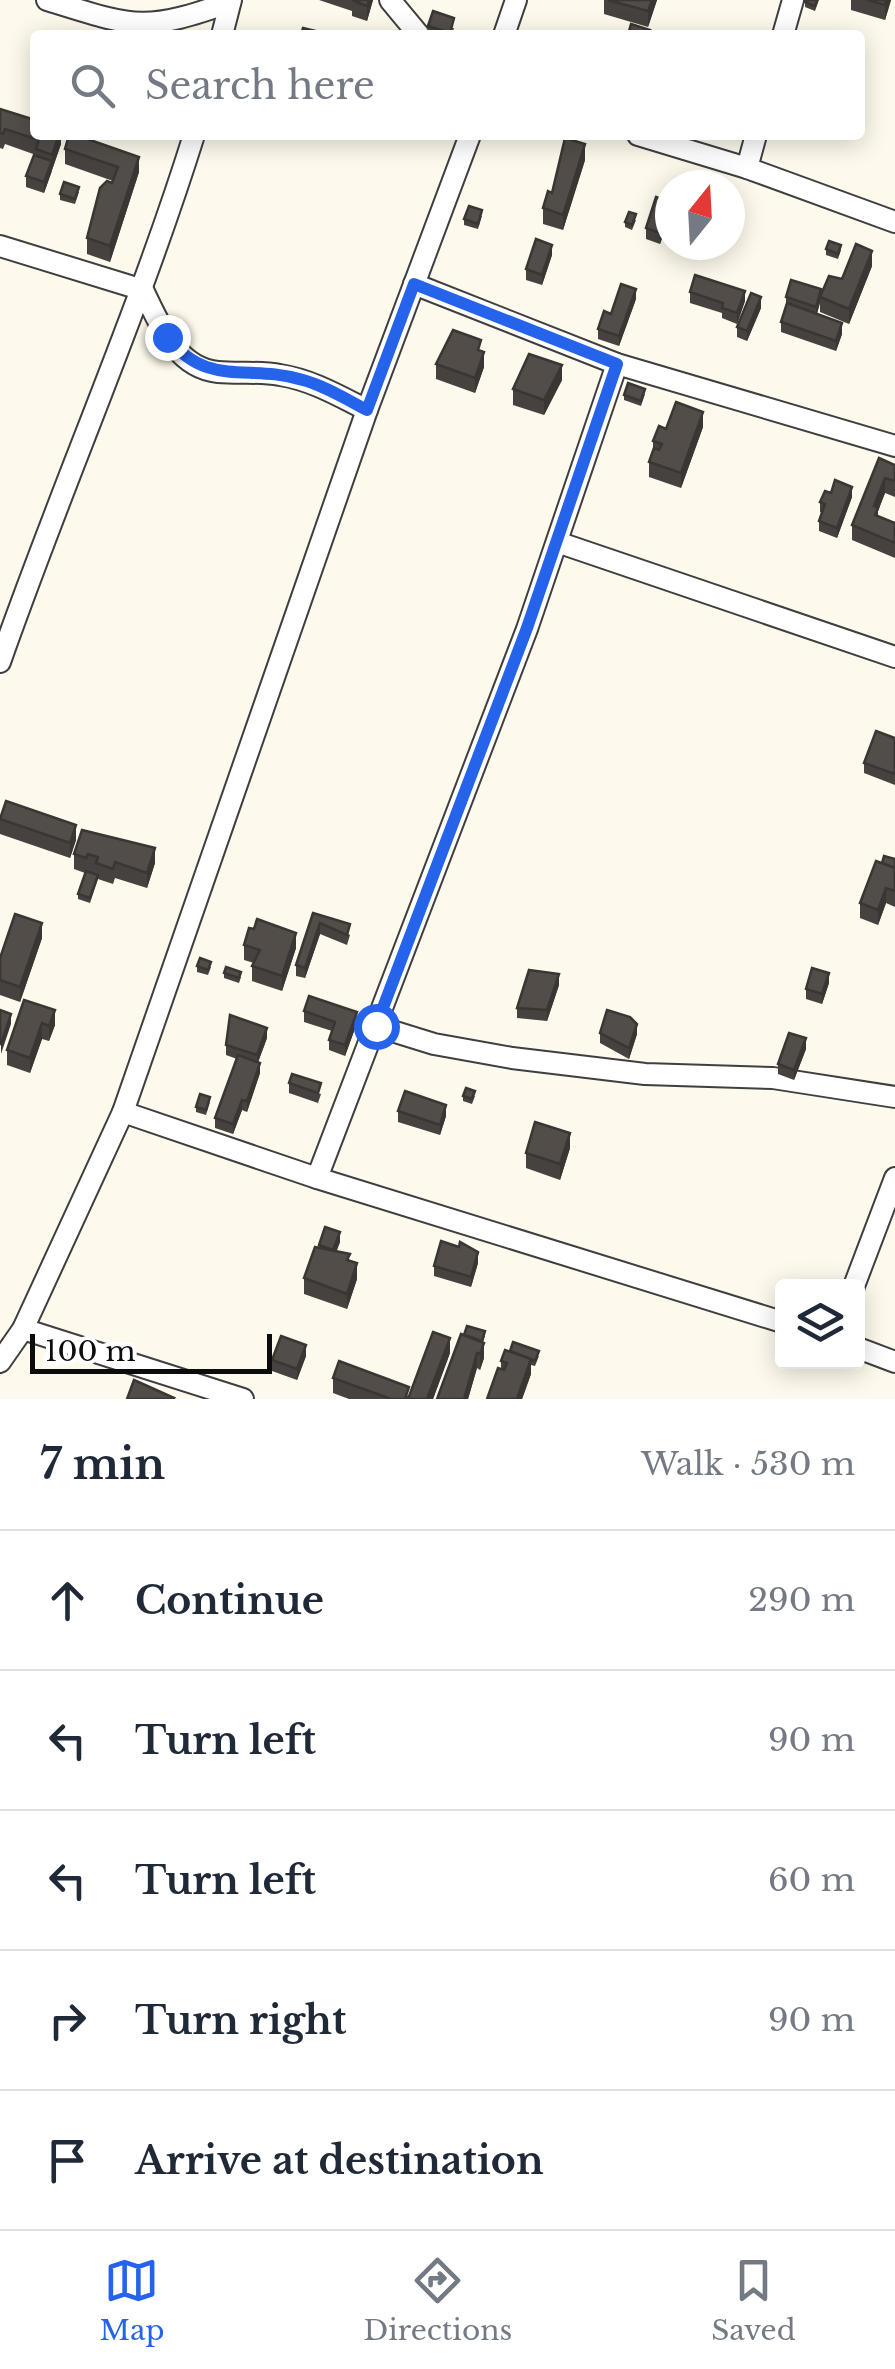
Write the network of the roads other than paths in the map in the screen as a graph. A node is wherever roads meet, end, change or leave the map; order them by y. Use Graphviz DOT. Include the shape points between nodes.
graph roads {
  1 [pos="46,0"];
  2 [pos="390,0"];
  3 [pos="516,0"];
  4 [pos="793,0"];
  5 [pos="230,1"];
  6 [pos="223,30"];
  7 [pos="414,30"];
  8 [pos="506,30"];
  9 [pos="785,30"];
  10 [pos="192,140"];
  11 [pos="468,140"];
  12 [pos="655,140"];
  13 [pos="755,140"];
  14 [pos="747,168"];
  15 [pos="895,222"];
  16 [pos="0,246"];
  17 [pos="414,284"];
  18 [pos="143,290"];
  19 [pos="617,364"];
  20 [pos="367,410"];
  21 [pos="895,446"];
  22 [pos="557,542"];
  23 [pos="895,657"];
  24 [pos="0,662"];
  25 [pos="376,1026"];
  26 [pos="895,1097"];
  27 [pos="123,1112"];
  28 [pos="316,1178"];
  29 [pos="895,1178"];
  30 [pos="857,1279"];
  31 [pos="775,1320"];
  32 [pos="24,1329"];
  33 [pos="865,1351"];
  34 [pos="0,1362"];
  35 [pos="895,1362"];
  36 [pos="244,1399"];
  1 -- 5 [label="street" via="126,24 165,24"];
  2 -- 7 [label="street"];
  3 -- 8 [label="street"];
  4 -- 9 [label="street"];
  5 -- 6 [label="street"];
  10 -- 18 [label="street"];
  11 -- 17 [label="street"];
  12 -- 14 [label="street"];
  13 -- 14 [label="street"];
  14 -- 15 [label="street"];
  16 -- 18 [label="street"];
  17 -- 19 [label="street"];
  17 -- 20 [label="street"];
  18 -- 20 [label="street" via="167,337 194,364 212,372 305,380"];
  18 -- 24 [label="street"];
  19 -- 21 [label="street"];
  19 -- 22 [label="street"];
  20 -- 27 [label="street"];
  22 -- 23 [label="street"];
  22 -- 25 [label="street"];
  25 -- 26 [label="street" via="512,1058 645,1074 773,1078"];
  25 -- 28 [label="street"];
  27 -- 28 [label="street"];
  27 -- 32 [label="street"];
  28 -- 31 [label="street"];
  29 -- 30 [label="street"];
  32 -- 34 [label="street"];
  32 -- 36 [label="street"];
  33 -- 35 [label="street"];
}
